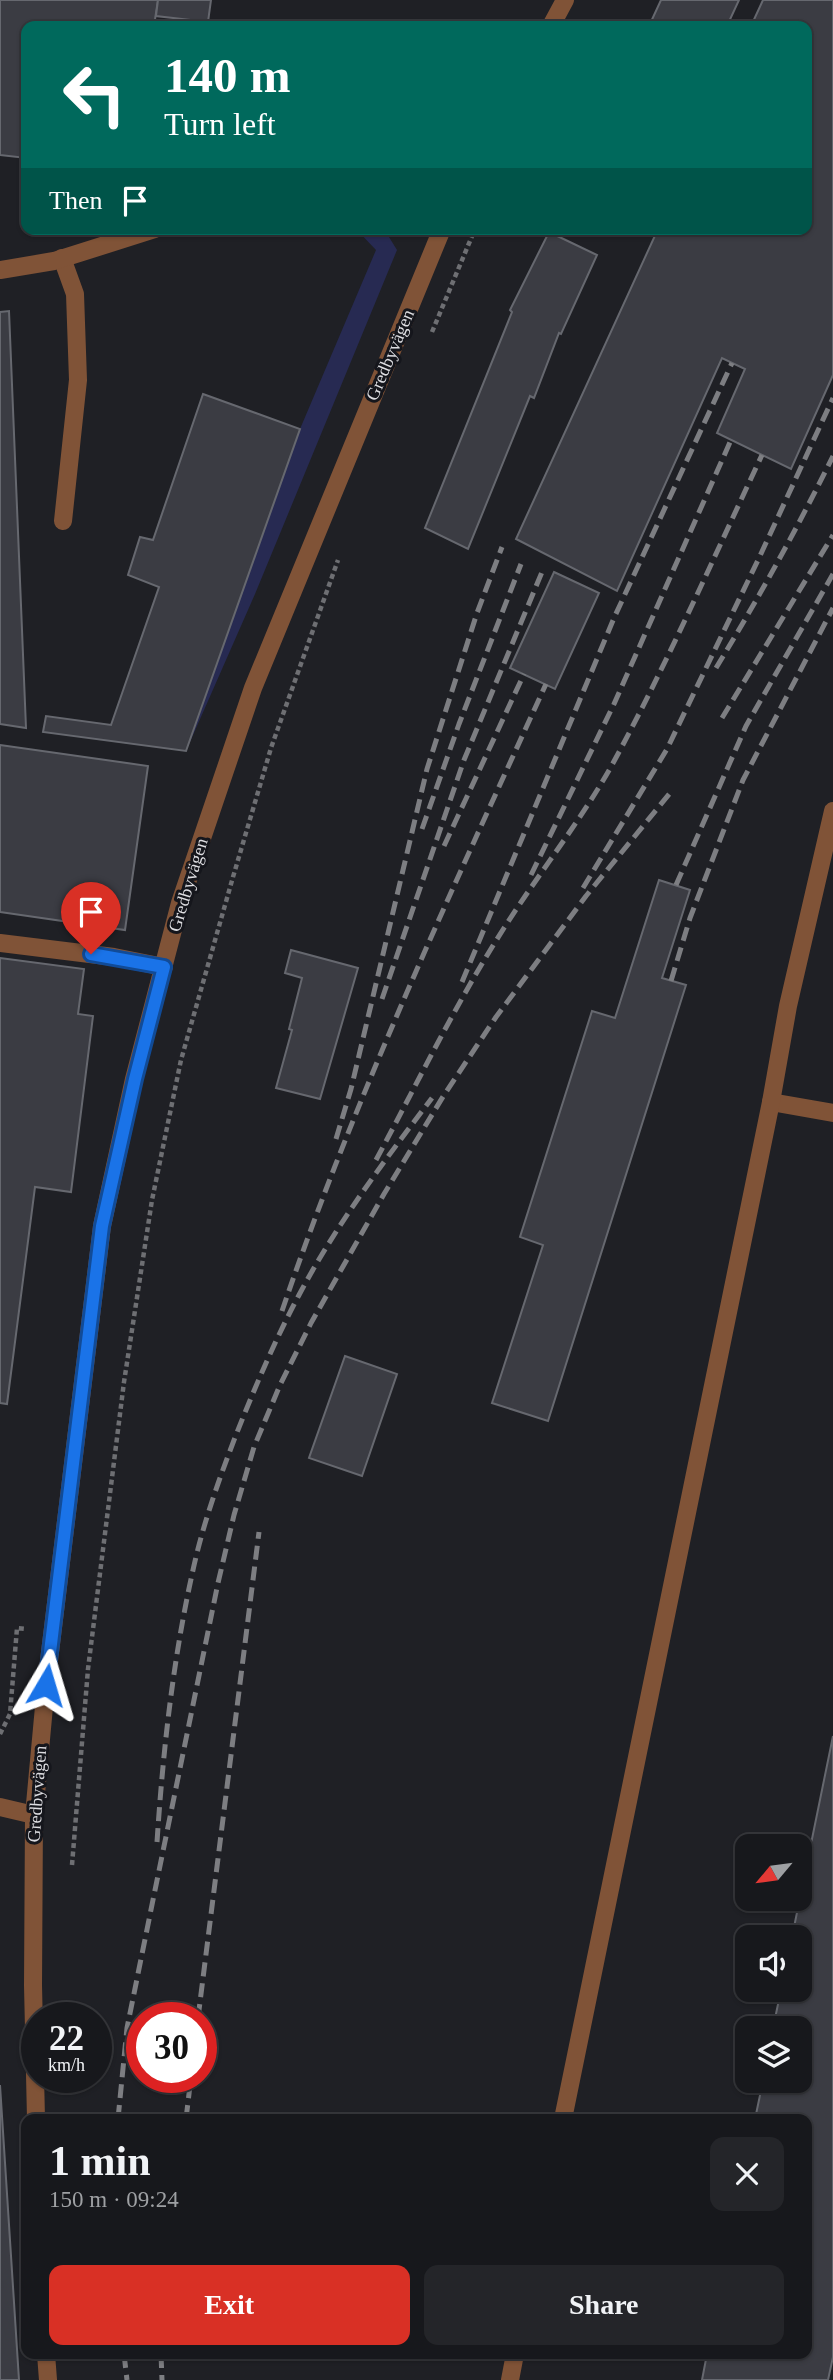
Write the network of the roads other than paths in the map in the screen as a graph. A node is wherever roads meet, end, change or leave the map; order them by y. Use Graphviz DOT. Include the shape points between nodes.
graph roads {
  1 [pos="565,0"];
  2 [pos="554,21"];
  3 [pos="136,235"];
  4 [pos="440,235"];
  5 [pos="62,258"];
  6 [pos="0,270"];
  7 [pos="63,520"];
  8 [pos="833,811"];
  9 [pos="0,943"];
  10 [pos="164,967"];
  11 [pos="771,1102"];
  12 [pos="833,1113"];
  13 [pos="0,1807"];
  14 [pos="34,1815"];
  15 [pos="36,2114"];
  16 [pos="564,2114"];
  17 [pos="46,2359"];
  18 [pos="514,2359"];
  19 [pos="48,2380"];
  20 [pos="510,2380"];
  1 -- 2 [label="street"];
  3 -- 5 [label="street"];
  4 -- 10 [label="street, Gredbyvägen" via="253,688 180,903"];
  5 -- 6 [label="street"];
  5 -- 7 [label="street" via="75,294 78,380"];
  8 -- 11 [label="street"];
  9 -- 10 [label="street"];
  10 -- 14 [label="street, Gredbyvägen" via="102,1226"];
  11 -- 12 [label="street"];
  11 -- 16 [label="street"];
  13 -- 14 [label="street"];
  14 -- 15 [label="street, Gredbyvägen"];
  17 -- 19 [label="street"];
  18 -- 20 [label="street"];
}
